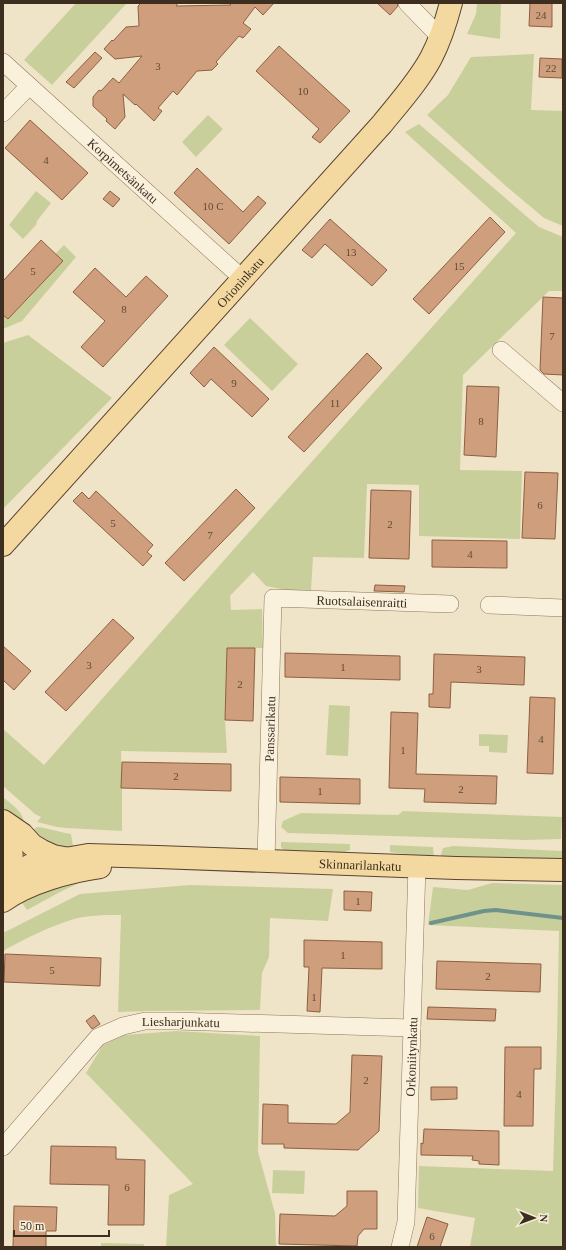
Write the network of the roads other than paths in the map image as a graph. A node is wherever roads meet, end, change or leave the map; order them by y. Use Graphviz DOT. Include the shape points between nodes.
graph roads {
  1 [pos="407,3"];
  2 [pos="451,3"];
  3 [pos="440,37"];
  4 [pos="3,62"];
  5 [pos="29,86"];
  6 [pos="3,113"];
  7 [pos="243,278"];
  8 [pos="501,350"];
  9 [pos="563,403"];
  10 [pos="3,545"];
  11 [pos="273,598"];
  12 [pos="450,604"];
  13 [pos="488,606"];
  14 [pos="563,608"];
  15 [pos="3,821"];
  16 [pos="25,852"];
  17 [pos="158,857"];
  18 [pos="266,861"];
  19 [pos="417,866"];
  20 [pos="563,870"];
  21 [pos="56,877"];
  22 [pos="5,889"];
  23 [pos="412,1028"];
  24 [pos="3,1147"];
  25 [pos="400,1247"];
  1 -- 3 [label="street"];
  2 -- 3 [label="main road, Orioninkatu"];
  3 -- 7 [label="main road, Orioninkatu" via="414,84 376,131"];
  4 -- 5 [label="street, Korpimetsänkatu"];
  5 -- 6 [label="street"];
  5 -- 7 [label="street, Korpimetsänkatu"];
  7 -- 10 [label="main road, Orioninkatu"];
  8 -- 9 [label="street"];
  11 -- 12 [label="street, Ruotsalaisenraitti"];
  11 -- 18 [label="street, Panssarikatu"];
  13 -- 14 [label="street"];
  15 -- 16 [label="main road" via="22,834"];
  16 -- 17 [label="main road, Skinnarilankatu" via="68,858 88,855"];
  16 -- 21 [label="main road" via="48,875"];
  16 -- 22 [label="main road, Skinnarilankatu"];
  17 -- 18 [label="main road, Skinnarilankatu"];
  17 -- 21 [label="main road, Skinnarilankatu" via="91,868"];
  18 -- 19 [label="main road, Skinnarilankatu"];
  19 -- 20 [label="main road, Skinnarilankatu"];
  19 -- 23 [label="street, Orkoniitynkatu"];
  21 -- 22 [label="main road, Skinnarilankatu"];
  23 -- 24 [label="street, Liesharjunkatu" via="176,1021 145,1021 123,1026 98,1037"];
  23 -- 25 [label="street, Orkoniitynkatu" via="406,1222"];
}
